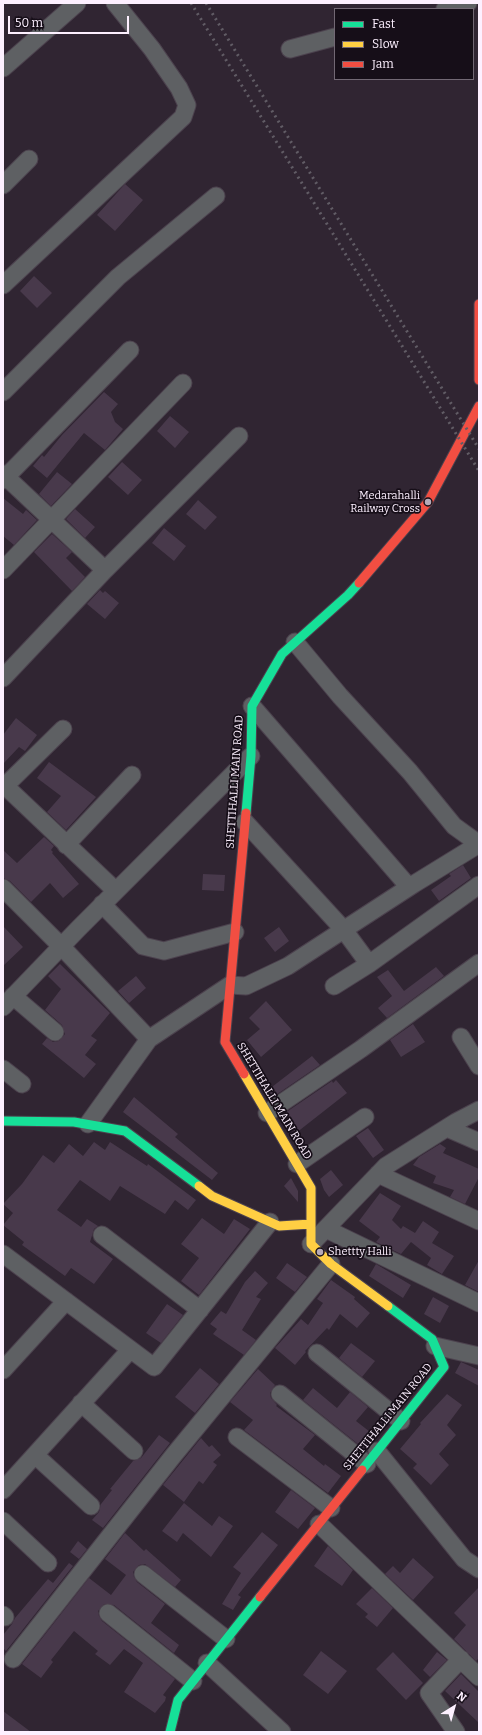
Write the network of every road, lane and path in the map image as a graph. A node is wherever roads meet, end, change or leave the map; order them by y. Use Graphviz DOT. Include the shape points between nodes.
graph roads {
  1 [pos="77,3"];
  2 [pos="115,3"];
  3 [pos="468,3"];
  4 [pos="449,8"];
  5 [pos="334,37"];
  6 [pos="290,49"];
  7 [pos="3,68"];
  8 [pos="29,159"];
  9 [pos="3,185"];
  10 [pos="216,196"];
  11 [pos="3,284"];
  12 [pos="479,304"];
  13 [pos="130,350"];
  14 [pos="479,380"];
  15 [pos="183,383"];
  16 [pos="3,392"];
  17 [pos="479,406"];
  18 [pos="239,436"];
  19 [pos="4,477"];
  20 [pos="52,519"];
  21 [pos="3,570"];
  22 [pos="105,570"];
  23 [pos="295,642"];
  24 [pos="3,678"];
  25 [pos="252,706"];
  26 [pos="63,729"];
  27 [pos="251,756"];
  28 [pos="132,775"];
  29 [pos="4,785"];
  30 [pos="245,822"];
  31 [pos="479,844"];
  32 [pos="66,845"];
  33 [pos="479,885"];
  34 [pos="409,887"];
  35 [pos="3,888"];
  36 [pos="116,891"];
  37 [pos="102,904"];
  38 [pos="344,930"];
  39 [pos="235,932"];
  40 [pos="61,946"];
  41 [pos="479,963"];
  42 [pos="369,964"];
  43 [pos="230,985"];
  44 [pos="334,986"];
  45 [pos="8,1002"];
  46 [pos="55,1032"];
  47 [pos="461,1037"];
  48 [pos="149,1039"];
  49 [pos="479,1066"];
  50 [pos="3,1069"];
  51 [pos="22,1084"];
  52 [pos="479,1110"];
  53 [pos="267,1114"];
  54 [pos="365,1117"];
  55 [pos="3,1122"];
  56 [pos="88,1124"];
  57 [pos="448,1128"];
  58 [pos="479,1142"];
  59 [pos="297,1164"];
  60 [pos="378,1174"];
  61 [pos="479,1221"];
  62 [pos="270,1222"];
  63 [pos="318,1227"];
  64 [pos="102,1235"];
  65 [pos="311,1244"];
  66 [pos="3,1254"];
  67 [pos="331,1264"];
  68 [pos="66,1301"];
  69 [pos="479,1302"];
  70 [pos="200,1310"];
  71 [pos="435,1346"];
  72 [pos="130,1350"];
  73 [pos="317,1353"];
  74 [pos="479,1356"];
  75 [pos="3,1370"];
  76 [pos="280,1394"];
  77 [pos="81,1403"];
  78 [pos="401,1421"];
  79 [pos="237,1437"];
  80 [pos="134,1452"];
  81 [pos="35,1454"];
  82 [pos="372,1458"];
  83 [pos="3,1490"];
  84 [pos="91,1506"];
  85 [pos="331,1508"];
  86 [pos="3,1521"];
  87 [pos="319,1524"];
  88 [pos="48,1563"];
  89 [pos="479,1569"];
  90 [pos="143,1574"];
  91 [pos="108,1613"];
  92 [pos="226,1639"];
  93 [pos="13,1659"];
  94 [pos="461,1659"];
  95 [pos="207,1663"];
  96 [pos="479,1677"];
  97 [pos="193,1681"];
  98 [pos="170,1732"];
  99 [pos="282,1732"];
  100 [pos="456,1732"];
  1 -- 7 [label="street"];
  2 -- 11 [label="street" via="179,88 187,105 184,117"];
  3 -- 4 [label="street"];
  5 -- 6 [label="street"];
  8 -- 9 [label="street"];
  10 -- 16 [label="street" via="118,277"];
  12 -- 14 [label="street"];
  13 -- 19 [label="street"];
  15 -- 20 [label="street"];
  17 -- 23 [label="street, SHETTIHALLI MAIN ROAD" via="428,502 348,595"];
  18 -- 22 [label="street"];
  19 -- 20 [label="street"];
  20 -- 21 [label="street"];
  20 -- 22 [label="street"];
  22 -- 24 [label="street"];
  23 -- 25 [label="street, SHETTIHALLI MAIN ROAD" via="282,654"];
  23 -- 31 [label="street" via="340,696 410,772 454,826"];
  25 -- 27 [label="street, SHETTIHALLI MAIN ROAD"];
  25 -- 34 [label="street"];
  26 -- 29 [label="street"];
  27 -- 30 [label="street, SHETTIHALLI MAIN ROAD"];
  27 -- 36 [label="street"];
  28 -- 32 [label="street"];
  29 -- 32 [label="street"];
  30 -- 38 [label="street"];
  30 -- 39 [label="street, SHETTIHALLI MAIN ROAD"];
  31 -- 34 [label="street"];
  32 -- 36 [label="street"];
  33 -- 42 [label="street"];
  34 -- 38 [label="street"];
  35 -- 40 [label="street"];
  36 -- 37 [label="street"];
  37 -- 39 [label="street" via="143,946 164,951"];
  37 -- 40 [label="street"];
  38 -- 42 [label="street"];
  38 -- 43 [label="street" via="281,970 246,986"];
  39 -- 43 [label="street, SHETTIHALLI MAIN ROAD"];
  40 -- 45 [label="street"];
  40 -- 48 [label="street"];
  41 -- 53 [label="street"];
  42 -- 44 [label="street"];
  43 -- 48 [label="street"];
  43 -- 53 [label="street, SHETTIHALLI MAIN ROAD" via="225,1042"];
  45 -- 46 [label="street"];
  47 -- 49 [label="street"];
  48 -- 56 [label="street"];
  50 -- 51 [label="street"];
  52 -- 57 [label="street"];
  53 -- 59 [label="street, SHETTIHALLI MAIN ROAD"];
  54 -- 59 [label="street"];
  55 -- 56 [label="street"];
  56 -- 62 [label="street" via="125,1131 212,1196"];
  57 -- 58 [label="street"];
  57 -- 60 [label="street" via="386,1166"];
  59 -- 63 [label="street, SHETTIHALLI MAIN ROAD" via="312,1188"];
  60 -- 61 [label="street"];
  60 -- 63 [label="street"];
  62 -- 63 [label="street" via="280,1226"];
  62 -- 70 [label="street"];
  63 -- 65 [label="street"];
  63 -- 69 [label="street"];
  64 -- 70 [label="street"];
  65 -- 67 [label="street, SHETTIHALLI MAIN ROAD"];
  66 -- 68 [label="street"];
  67 -- 71 [label="street, SHETTIHALLI MAIN ROAD" via="432,1339"];
  67 -- 93 [label="street" via="173,1456"];
  68 -- 72 [label="street"];
  68 -- 75 [label="street"];
  70 -- 72 [label="street" via="154,1367"];
  71 -- 74 [label="street"];
  71 -- 78 [label="street, SHETTIHALLI MAIN ROAD" via="444,1367"];
  72 -- 77 [label="street"];
  73 -- 78 [label="street"];
  76 -- 82 [label="street"];
  77 -- 80 [label="street"];
  77 -- 81 [label="street"];
  78 -- 82 [label="street, SHETTIHALLI MAIN ROAD"];
  79 -- 85 [label="street"];
  81 -- 83 [label="street"];
  81 -- 84 [label="street"];
  82 -- 85 [label="street, SHETTIHALLI MAIN ROAD"];
  82 -- 89 [label="street" via="464,1559"];
  85 -- 87 [label="street, SHETTIHALLI MAIN ROAD"];
  86 -- 88 [label="street"];
  87 -- 92 [label="street, SHETTIHALLI MAIN ROAD"];
  87 -- 94 [label="street"];
  90 -- 92 [label="street"];
  91 -- 97 [label="street"];
  92 -- 95 [label="street, SHETTIHALLI MAIN ROAD"];
  94 -- 96 [label="street"];
  94 -- 100 [label="street" via="429,1693"];
  95 -- 97 [label="street, SHETTIHALLI MAIN ROAD"];
  95 -- 99 [label="street"];
  97 -- 98 [label="street, SHETTIHALLI MAIN ROAD" via="178,1700"];
}
